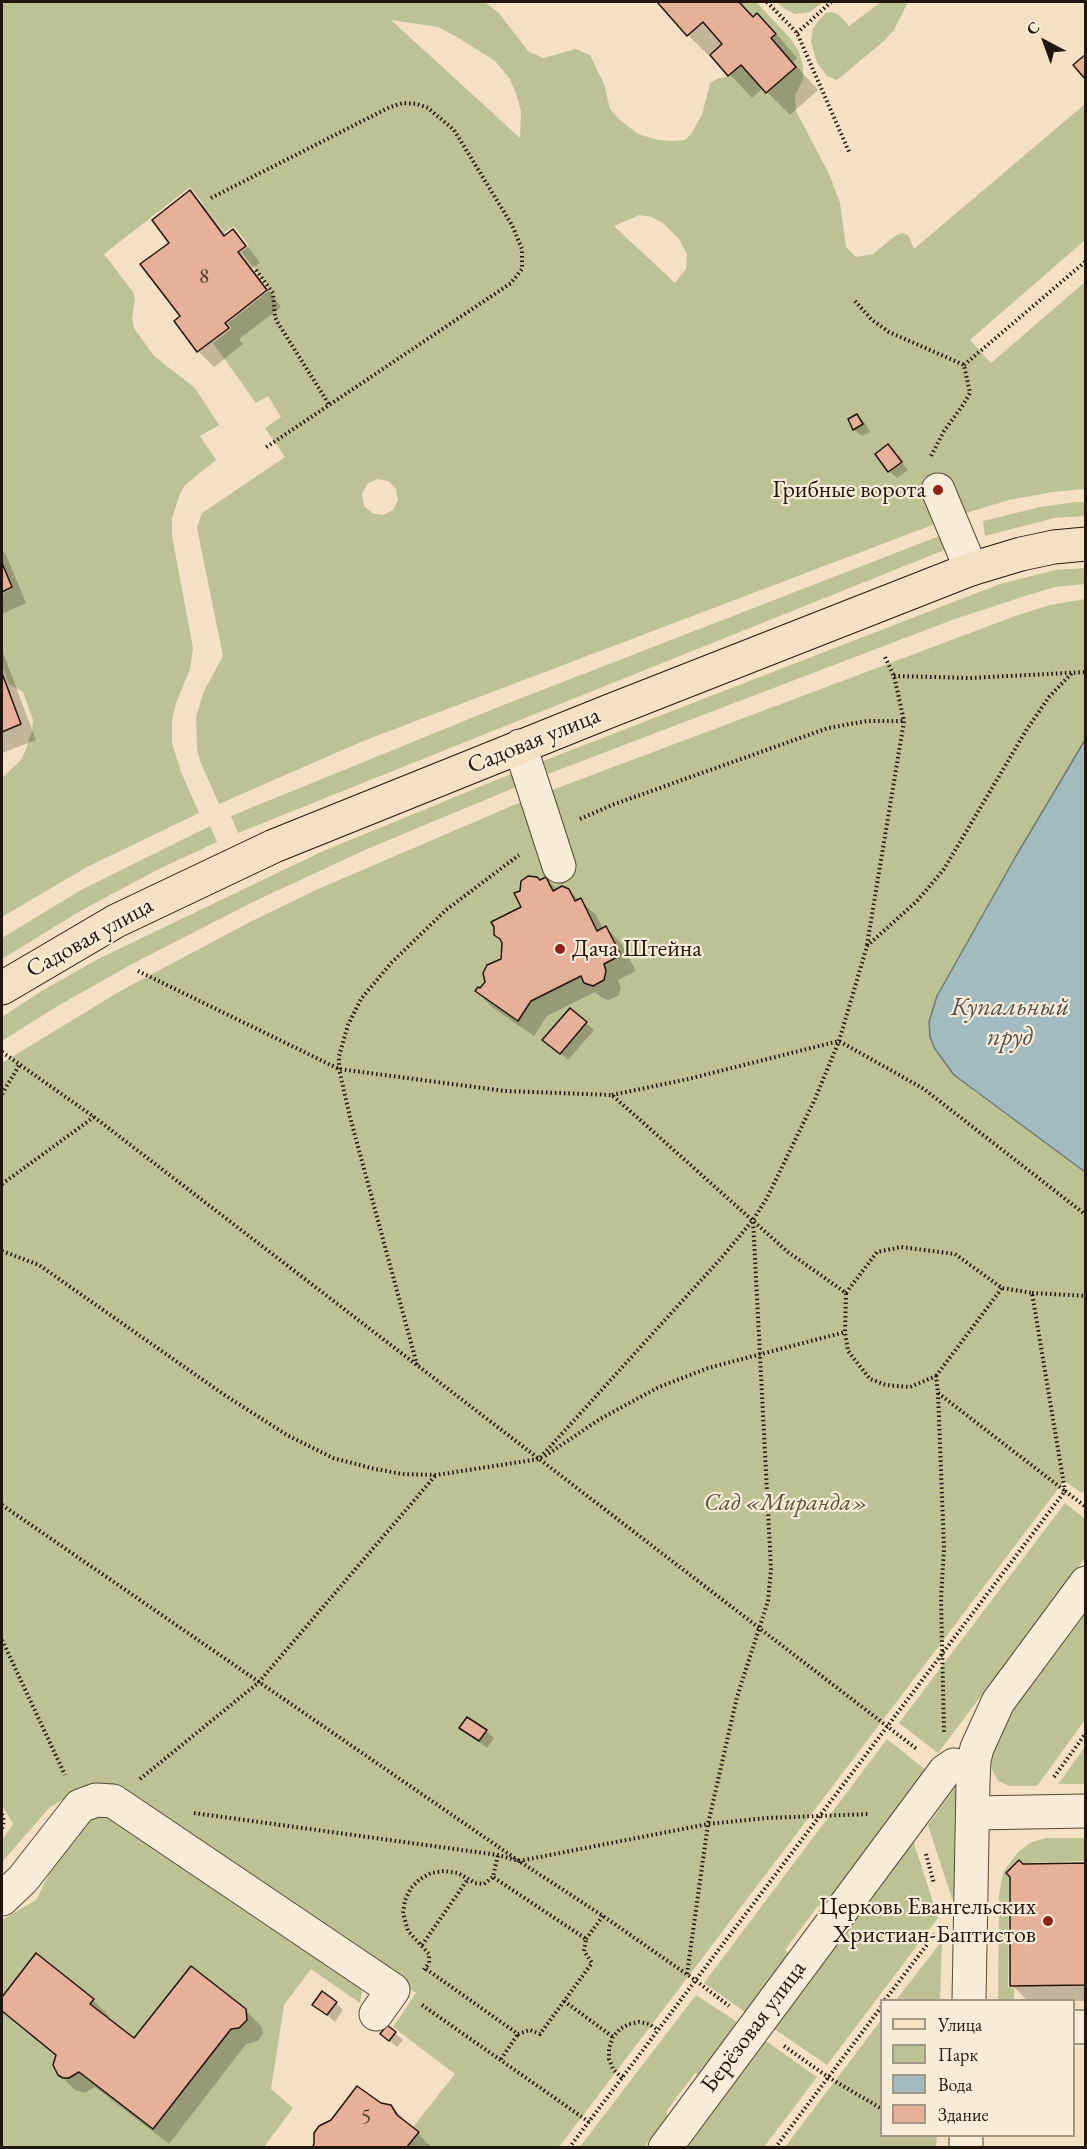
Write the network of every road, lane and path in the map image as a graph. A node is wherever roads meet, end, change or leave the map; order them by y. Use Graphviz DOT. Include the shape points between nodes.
graph roads {
  1 [pos="766,2"];
  2 [pos="831,2"];
  3 [pos="797,33"];
  4 [pos="850,154"];
  5 [pos="211,198"];
  6 [pos="1086,261"];
  7 [pos="256,270"];
  8 [pos="855,301"];
  9 [pos="964,365"];
  10 [pos="330,406"];
  11 [pos="265,448"];
  12 [pos="933,475"];
  13 [pos="1086,544"];
  14 [pos="971,569"];
  15 [pos="884,655"];
  16 [pos="1086,672"];
  17 [pos="1072,673"];
  18 [pos="894,676"];
  19 [pos="904,721"];
  20 [pos="520,746"];
  21 [pos="554,851"];
  22 [pos="867,946"];
  23 [pos="138,971"];
  24 [pos="2,988"];
  25 [pos="839,1041"];
  26 [pos="2,1052"];
  27 [pos="20,1064"];
  28 [pos="339,1069"];
  29 [pos="2,1094"];
  30 [pos="612,1095"];
  31 [pos="94,1117"];
  32 [pos="2,1184"];
  33 [pos="1086,1215"];
  34 [pos="753,1220"];
  35 [pos="2,1251"];
  36 [pos="1002,1288"];
  37 [pos="846,1293"];
  38 [pos="1032,1293"];
  39 [pos="1086,1296"];
  40 [pos="845,1332"];
  41 [pos="760,1354"];
  42 [pos="418,1366"];
  43 [pos="936,1376"];
  44 [pos="938,1393"];
  45 [pos="539,1460"];
  46 [pos="436,1475"];
  47 [pos="1065,1491"];
  48 [pos="2,1505"];
  49 [pos="1085,1505"];
  50 [pos="1086,1583"];
  51 [pos="760,1630"];
  52 [pos="2,1640"];
  53 [pos="941,1654"];
  54 [pos="258,1683"];
  55 [pos="888,1726"];
  56 [pos="1086,1733"];
  57 [pos="949,1768"];
  58 [pos="1051,1781"];
  59 [pos="113,1801"];
  60 [pos="80,1806"];
  61 [pos="183,1811"];
  62 [pos="1086,1811"];
  63 [pos="914,1812"];
  64 [pos="973,1813"];
  65 [pos="2,1814"];
  66 [pos="819,1817"];
  67 [pos="708,1824"];
  68 [pos="2,1829"];
  69 [pos="498,1855"];
  70 [pos="519,1861"];
  71 [pos="494,1877"];
  72 [pos="468,1879"];
  73 [pos="23,1888"];
  74 [pos="603,1916"];
  75 [pos="586,1939"];
  76 [pos="426,1969"];
  77 [pos="687,1974"];
  78 [pos="695,1980"];
  79 [pos="969,1999"];
  80 [pos="564,2001"];
  81 [pos="384,2002"];
  82 [pos="880,2009"];
  83 [pos="658,2030"];
  84 [pos="518,2034"];
  85 [pos="613,2037"];
  86 [pos="501,2059"];
  87 [pos="622,2078"];
  88 [pos="589,2122"];
  89 [pos="569,2148"];
  90 [pos="665,2148"];
  91 [pos="775,2148"];
  1 -- 3 [label="path"];
  2 -- 3 [label="path"];
  3 -- 4 [label="path"];
  5 -- 10 [label="path" via="390,107 417,104 428,108 454,130 512,225 523,256 522,269 511,283"];
  6 -- 9 [label="path"];
  7 -- 10 [label="path" via="273,293 278,323"];
  8 -- 9 [label="path" via="889,332"];
  9 -- 12 [label="path" via="970,393 944,430"];
  10 -- 11 [label="path"];
  12 -- 14 [label="street"];
  13 -- 14 [label="main road, Садовая улица" via="1021,554"];
  14 -- 20 [label="main road, Садовая улица"];
  15 -- 18 [label="path"];
  16 -- 17 [label="path"];
  17 -- 18 [label="path"];
  17 -- 22 [label="path" via="1027,729 944,869 917,902"];
  18 -- 19 [label="path"];
  19 -- 21 [label="path" via="867,721 828,728 612,805 567,825"];
  19 -- 22 [label="path"];
  20 -- 21 [label="street"];
  20 -- 24 [label="main road, Садовая улица" via="244,859 116,921"];
  21 -- 28 [label="path" via="469,891 392,962 361,999 348,1025"];
  22 -- 25 [label="path"];
  23 -- 28 [label="path"];
  25 -- 30 [label="path"];
  25 -- 33 [label="path" via="924,1089"];
  25 -- 34 [label="path" via="800,1131"];
  26 -- 27 [label="path"];
  27 -- 29 [label="path"];
  27 -- 31 [label="path"];
  28 -- 30 [label="path" via="505,1091"];
  28 -- 42 [label="path"];
  30 -- 34 [label="path"];
  31 -- 32 [label="path"];
  31 -- 42 [label="path"];
  34 -- 37 [label="path" via="788,1252"];
  34 -- 41 [label="path"];
  34 -- 45 [label="path"];
  35 -- 46 [label="path" via="39,1265 287,1435 333,1458 403,1474"];
  36 -- 37 [label="path" via="954,1254 901,1247 877,1252"];
  36 -- 38 [label="path"];
  36 -- 43 [label="path"];
  37 -- 40 [label="path"];
  38 -- 39 [label="path"];
  38 -- 47 [label="path"];
  40 -- 41 [label="path"];
  40 -- 43 [label="path" via="848,1351 870,1379 910,1387"];
  41 -- 45 [label="path" via="708,1368 659,1388 600,1419"];
  41 -- 51 [label="path" via="771,1569"];
  42 -- 45 [label="path"];
  43 -- 44 [label="path"];
  44 -- 47 [label="path"];
  44 -- 53 [label="path" via="944,1548"];
  45 -- 46 [label="path"];
  45 -- 51 [label="path"];
  46 -- 54 [label="path"];
  47 -- 49 [label="path"];
  47 -- 53 [label="path"];
  48 -- 54 [label="path"];
  50 -- 64 [label="street" via="998,1702 982,1734 974,1760"];
  51 -- 55 [label="path"];
  51 -- 67 [label="path" via="736,1697"];
  52 -- 60 [label="path"];
  53 -- 55 [label="path"];
  53 -- 57 [label="path"];
  54 -- 59 [label="path"];
  54 -- 70 [label="path"];
  55 -- 57 [label="path"];
  55 -- 66 [label="path"];
  56 -- 58 [label="path"];
  57 -- 63 [label="street, Берёзовая улица"];
  59 -- 60 [label="street" via="96,1800"];
  59 -- 81 [label="street"];
  60 -- 73 [label="street"];
  61 -- 69 [label="path"];
  62 -- 64 [label="street"];
  63 -- 66 [label="path"];
  63 -- 90 [label="street, Берёзовая улица"];
  64 -- 79 [label="street"];
  65 -- 68 [label="path"];
  66 -- 67 [label="path"];
  66 -- 78 [label="path"];
  67 -- 70 [label="path"];
  67 -- 77 [label="path"];
  69 -- 70 [label="path"];
  69 -- 71 [label="path"];
  70 -- 74 [label="path"];
  71 -- 72 [label="path" via="484,1884"];
  71 -- 75 [label="path"];
  72 -- 72 [label="path" via="458,1873 431,1873 411,1888 404,1913 408,1931 424,1947"];
  74 -- 75 [label="path"];
  74 -- 77 [label="path"];
  75 -- 80 [label="path" via="584,1951 592,1963"];
  76 -- 84 [label="path"];
  77 -- 78 [label="path"];
  78 -- 83 [label="path"];
  80 -- 84 [label="path" via="540,2034 530,2030"];
  80 -- 85 [label="path"];
  81 -- 86 [label="path" via="406,1994"];
  82 -- 91 [label="path"];
  83 -- 85 [label="path" via="639,2022 620,2029"];
  83 -- 87 [label="path"];
  84 -- 86 [label="path"];
  85 -- 87 [label="path" via="609,2059"];
  86 -- 88 [label="path"];
  87 -- 88 [label="path"];
  88 -- 89 [label="path"];
}
